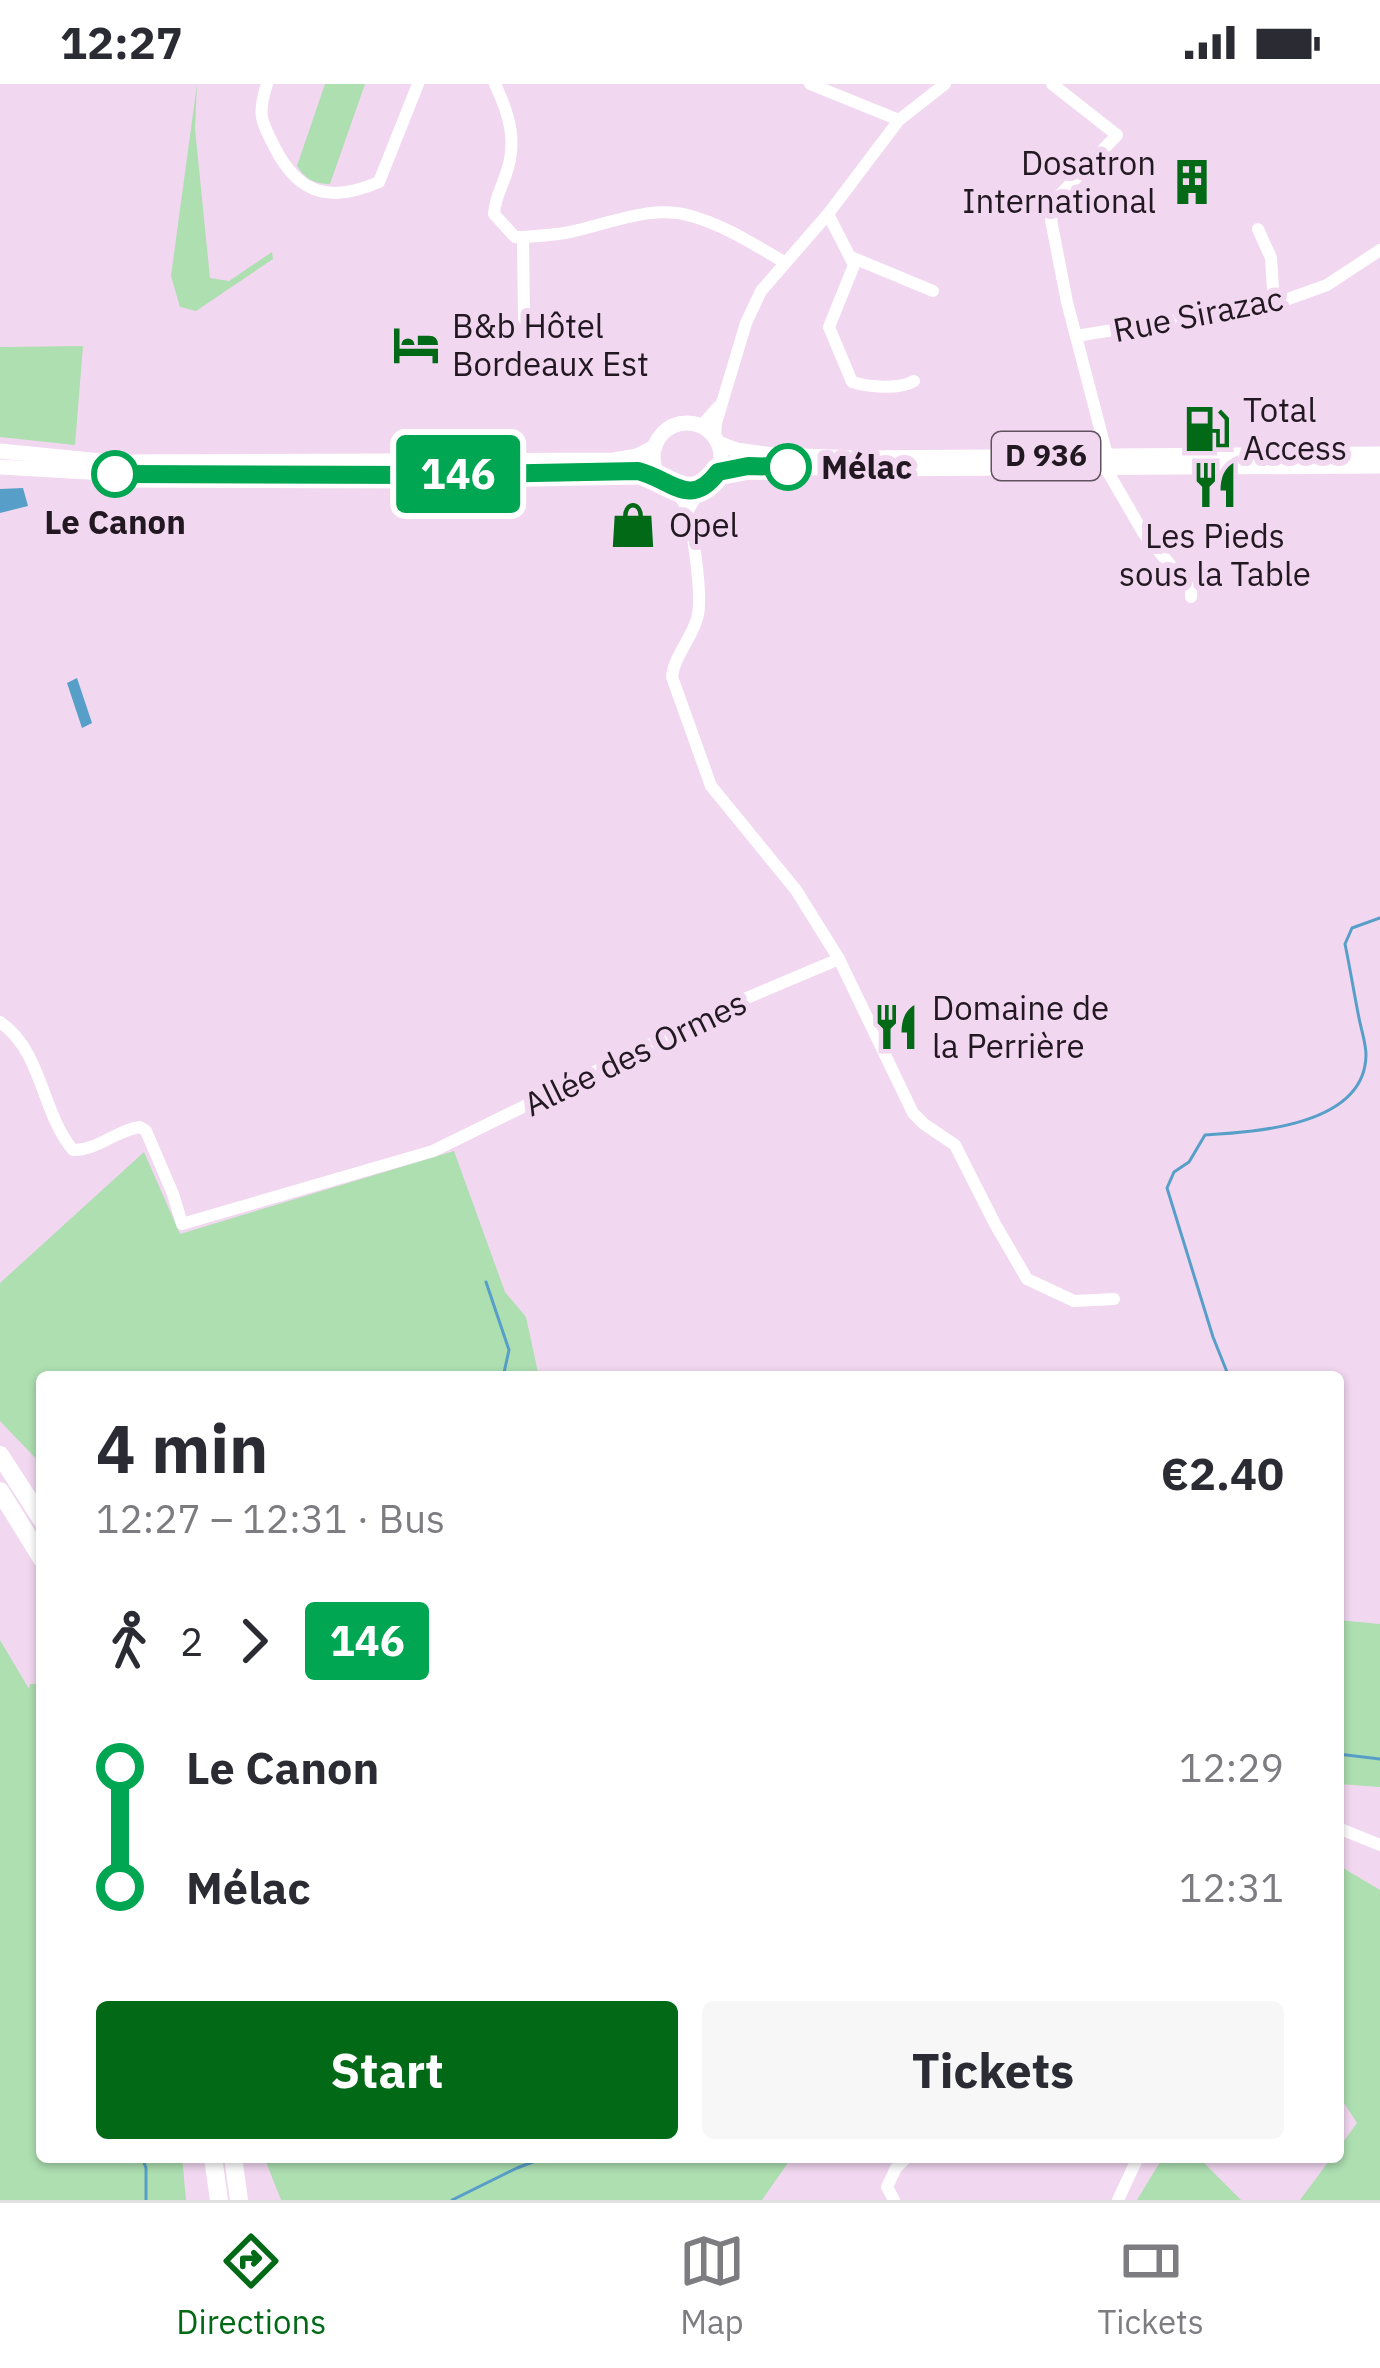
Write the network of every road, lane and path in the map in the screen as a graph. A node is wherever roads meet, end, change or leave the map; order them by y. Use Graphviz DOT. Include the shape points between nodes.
graph roads {
  1 [pos="266,84"];
  2 [pos="418,84"];
  3 [pos="495,84"];
  4 [pos="810,84"];
  5 [pos="945,84"];
  6 [pos="1052,84"];
  7 [pos="899,120"];
  8 [pos="828,214"];
  9 [pos="1258,229"];
  10 [pos="523,237"];
  11 [pos="1380,250"];
  12 [pos="850,256"];
  13 [pos="784,262"];
  14 [pos="933,291"];
  15 [pos="1274,304"];
  16 [pos="524,319"];
  17 [pos="1076,336"];
  18 [pos="914,381"];
  19 [pos="711,435"];
  20 [pos="655,447"];
  21 [pos="0,451"];
  22 [pos="1380,454"];
  23 [pos="1106,461"];
  24 [pos="1380,466"];
  25 [pos="0,467"];
  26 [pos="718,472"];
  27 [pos="666,483"];
  28 [pos="701,488"];
  29 [pos="687,512"];
  30 [pos="1191,597"];
  31 [pos="838,959"];
  32 [pos="0,1022"];
  33 [pos="1114,1299"];
  34 [pos="0,1455"];
  35 [pos="0,1491"];
  36 [pos="36,1511"];
  37 [pos="36,1548"];
  38 [pos="1344,1830"];
  39 [pos="1380,1845"];
  40 [pos="214,2163"];
  41 [pos="234,2163"];
  42 [pos="901,2163"];
  43 [pos="1135,2163"];
  44 [pos="219,2200"];
  45 [pos="238,2200"];
  46 [pos="894,2200"];
  47 [pos="1118,2200"];
  1 -- 2 [label="street" via="259,110 280,156 299,183 340,193 379,182"];
  3 -- 10 [label="street" via="512,147 494,214"];
  4 -- 7 [label="street"];
  5 -- 7 [label="street"];
  6 -- 17 [label="street" via="1117,135 1060,195 1051,220"];
  7 -- 8 [label="street"];
  8 -- 12 [label="street"];
  8 -- 13 [label="street"];
  9 -- 15 [label="street" via="1271,258"];
  10 -- 13 [label="street" via="665,212 721,227"];
  10 -- 16 [label="street"];
  11 -- 15 [label="street, Rue Sirazac" via="1327,285"];
  12 -- 14 [label="street"];
  12 -- 18 [label="street" via="854,265 829,327 852,382"];
  13 -- 19 [label="street" via="746,323"];
  15 -- 17 [label="street, Rue Sirazac"];
  17 -- 23 [label="street"];
  19 -- 20 [label="main road" via="679,424"];
  19 -- 23 [label="main road, D 936" via="736,450 773,455"];
  19 -- 26 [label="main road" via="721,452"];
  20 -- 21 [label="main road" via="614,460 391,463 111,462"];
  20 -- 27 [label="main road"];
  22 -- 23 [label="main road, D 936"];
  23 -- 24 [label="main road, D 936"];
  23 -- 26 [label="main road, D 936"];
  23 -- 30 [label="street"];
  25 -- 27 [label="main road" via="140,475 638,471"];
  26 -- 28 [label="main road"];
  27 -- 28 [label="main road"];
  27 -- 29 [label="street"];
  28 -- 29 [label="street"];
  29 -- 31 [label="street" via="698,614 672,677 711,786 796,890"];
  31 -- 32 [label="street, Allée des Ormes" via="433,1151 182,1224 146,1131 73,1150 28,1053"];
  31 -- 33 [label="street" via="913,1113 955,1145 1027,1279 1074,1301"];
  34 -- 36 [label="highway"];
  35 -- 37 [label="highway"];
  38 -- 39 [label="street"];
  40 -- 44 [label="highway"];
  41 -- 45 [label="highway"];
  42 -- 46 [label="street" via="887,2187"];
  43 -- 47 [label="street"];
}
